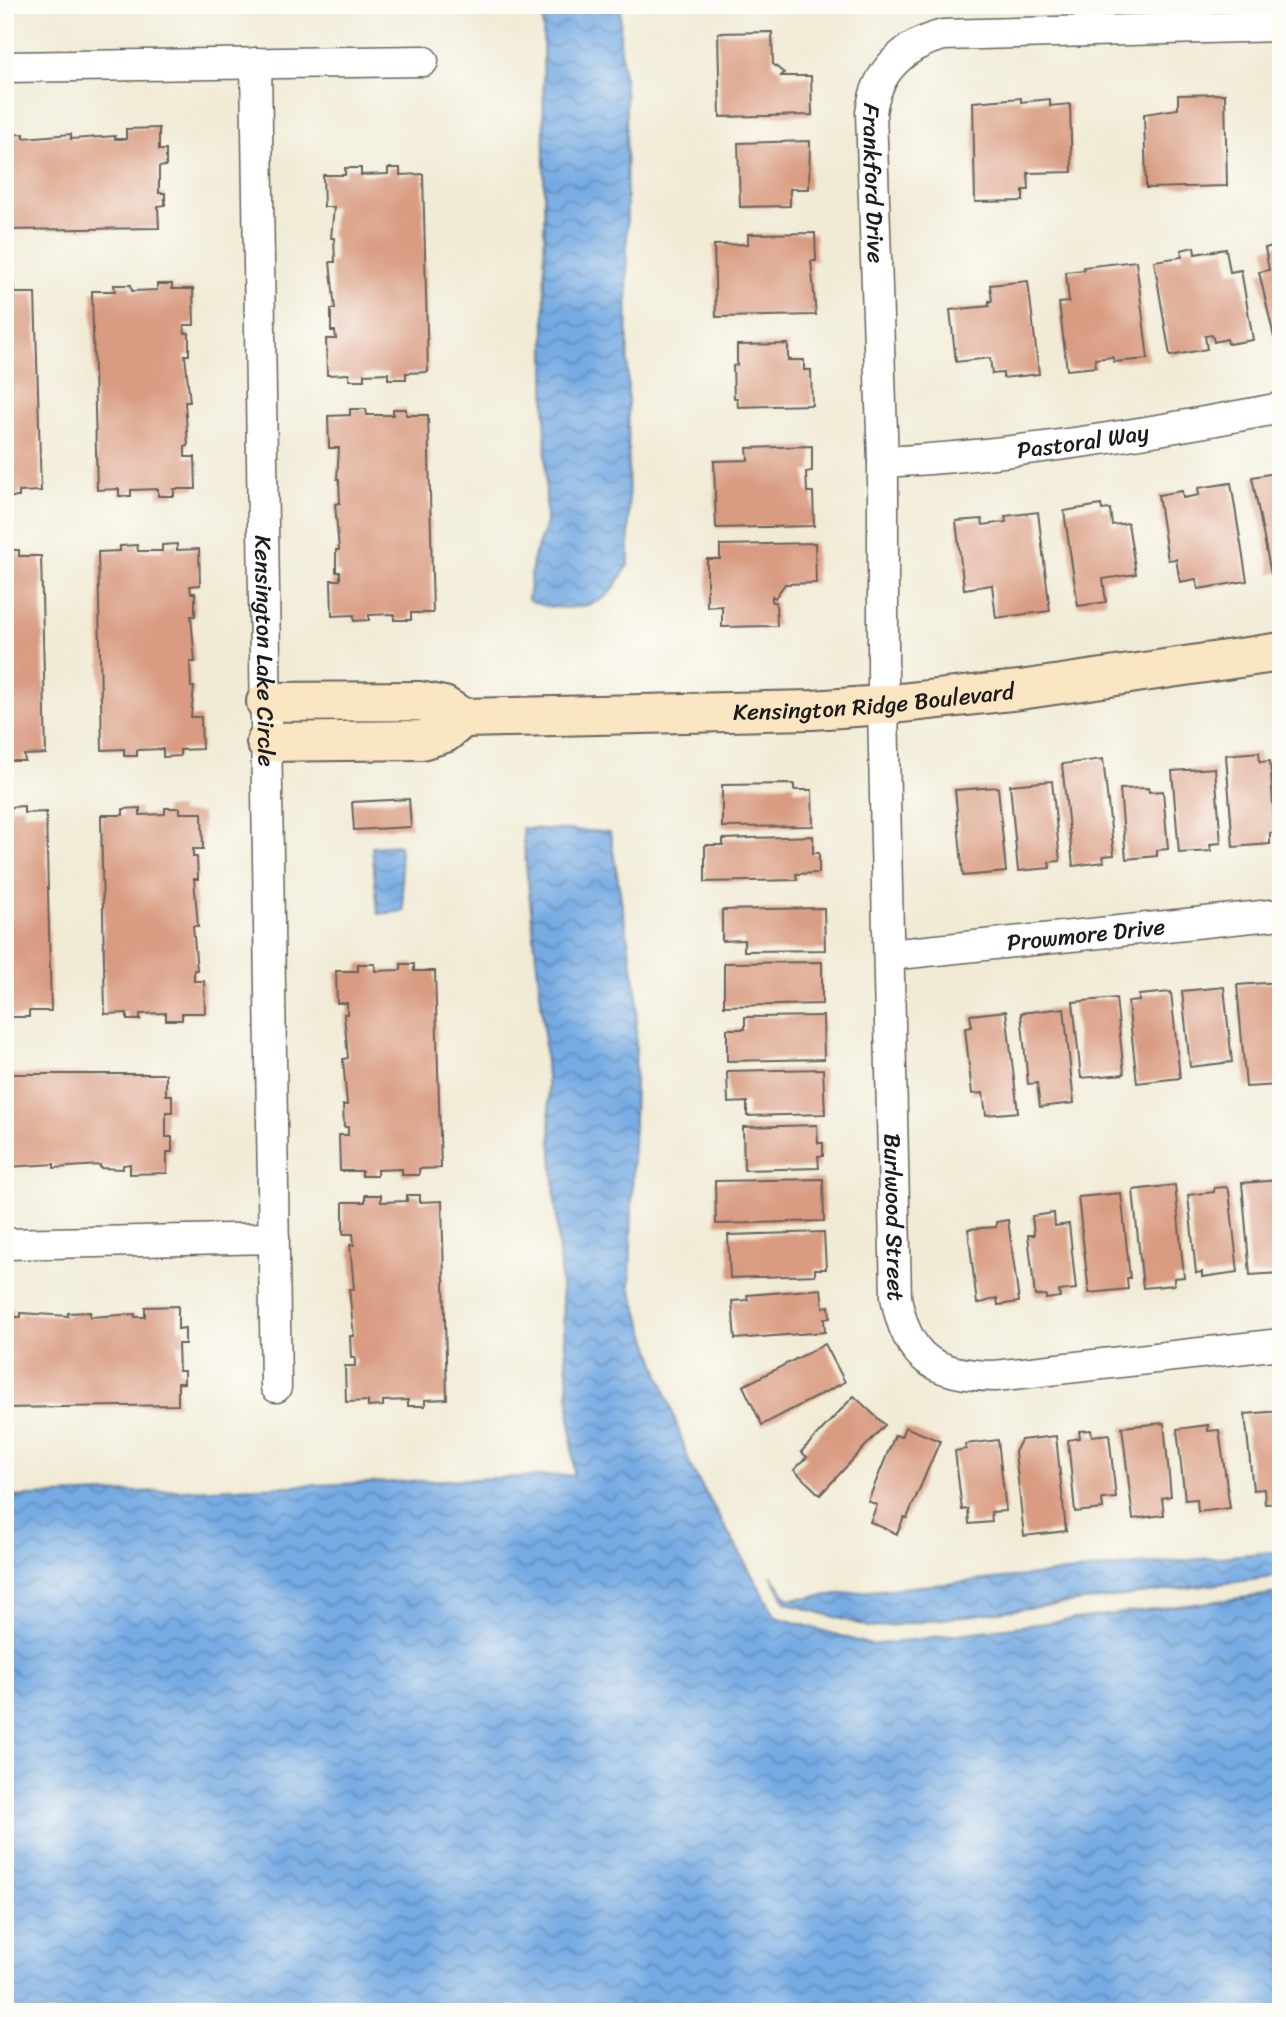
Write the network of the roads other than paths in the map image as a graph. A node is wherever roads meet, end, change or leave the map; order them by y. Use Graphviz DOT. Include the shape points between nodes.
graph roads {
  1 [pos="1281,26"];
  2 [pos="423,61"];
  3 [pos="256,63"];
  4 [pos="5,67"];
  5 [pos="1281,408"];
  6 [pos="883,462"];
  7 [pos="1281,652"];
  8 [pos="266,702"];
  9 [pos="883,705"];
  10 [pos="463,718"];
  11 [pos="266,743"];
  12 [pos="1281,914"];
  13 [pos="889,955"];
  14 [pos="274,1238"];
  15 [pos="5,1244"];
  16 [pos="1281,1344"];
  17 [pos="276,1387"];
  1 -- 6 [label="street, Frankford Drive" via="943,35 912,47 886,70 873,96 871,113"];
  2 -- 3 [label="street"];
  3 -- 4 [label="street"];
  3 -- 8 [label="street, Kensington Lake Circle"];
  5 -- 6 [label="street, Pastoral Way" via="1016,451"];
  6 -- 9 [label="street, Frankford Drive"];
  7 -- 9 [label="street, Kensington Ridge Boulevard"];
  8 -- 10 [label="street, Kensington Ridge Boulevard" via="420,701 444,706"];
  8 -- 11 [label="street, Kensington Lake Circle"];
  9 -- 10 [label="street, Kensington Ridge Boulevard"];
  9 -- 13 [label="street, Burlwood Street"];
  10 -- 11 [label="street" via="445,733 421,740"];
  11 -- 14 [label="street, Kensington Lake Circle"];
  12 -- 13 [label="street, Prowmore Drive"];
  13 -- 16 [label="street, Burlwood Street" via="896,1297 901,1322 926,1360 946,1371 995,1376"];
  14 -- 15 [label="street"];
  14 -- 17 [label="street, Kensington Lake Circle"];
}
